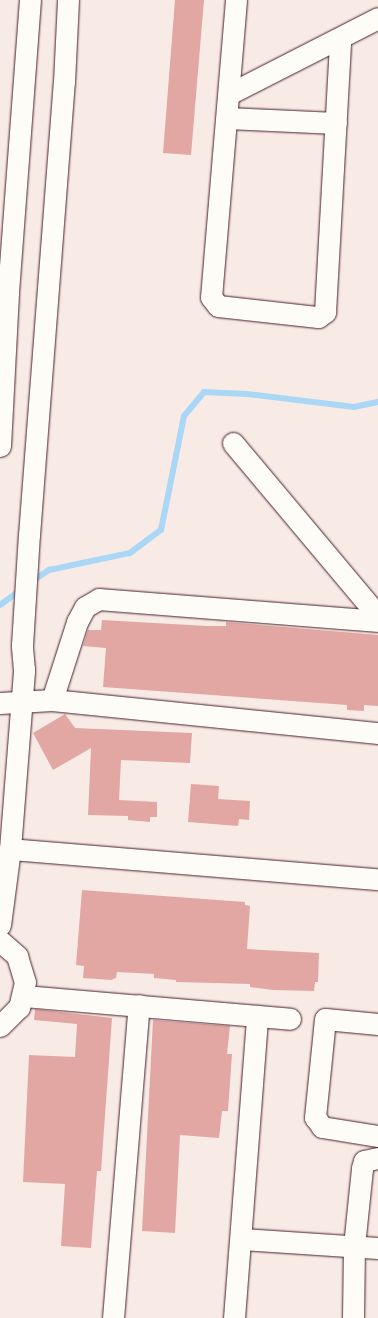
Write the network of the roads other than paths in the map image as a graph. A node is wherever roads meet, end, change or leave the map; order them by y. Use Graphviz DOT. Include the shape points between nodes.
graph roads {
  1 [pos="30,0"];
  2 [pos="68,0"];
  3 [pos="236,0"];
  4 [pos="378,18"];
  5 [pos="340,40"];
  6 [pos="229,94"];
  7 [pos="227,118"];
  8 [pos="336,123"];
  9 [pos="37,418"];
  10 [pos="1,419"];
  11 [pos="0,442"];
  12 [pos="233,443"];
  13 [pos="35,444"];
  14 [pos="0,446"];
  15 [pos="378,616"];
  16 [pos="378,621"];
  17 [pos="52,700"];
  18 [pos="21,701"];
  19 [pos="0,702"];
  20 [pos="378,733"];
  21 [pos="10,849"];
  22 [pos="378,879"];
  23 [pos="0,924"];
  24 [pos="0,941"];
  25 [pos="24,996"];
  26 [pos="139,1006"];
  27 [pos="257,1016"];
  28 [pos="290,1019"];
  29 [pos="378,1024"];
  30 [pos="0,1026"];
  31 [pos="378,1136"];
  32 [pos="378,1158"];
  33 [pos="242,1239"];
  34 [pos="354,1246"];
  35 [pos="378,1248"];
  36 [pos="113,1318"];
  37 [pos="234,1318"];
  38 [pos="353,1318"];
  1 -- 10 [label="street"];
  2 -- 9 [label="street"];
  3 -- 6 [label="street"];
  4 -- 5 [label="street"];
  5 -- 6 [label="street"];
  5 -- 8 [label="street"];
  6 -- 7 [label="street"];
  7 -- 8 [label="street"];
  7 -- 8 [label="street" via="213,302 221,307 318,317 326,310"];
  9 -- 10 [label="street"];
  9 -- 13 [label="street"];
  10 -- 11 [label="street"];
  11 -- 13 [label="street"];
  11 -- 14 [label="street"];
  12 -- 15 [label="street"];
  13 -- 18 [label="street"];
  16 -- 17 [label="street" via="99,599 85,607 77,622"];
  17 -- 18 [label="street"];
  17 -- 20 [label="street"];
  18 -- 19 [label="street"];
  18 -- 21 [label="street"];
  21 -- 22 [label="street"];
  21 -- 23 [label="street"];
  24 -- 25 [label="street" via="17,956 23,968"];
  25 -- 26 [label="street"];
  25 -- 30 [label="street" via="11,1018"];
  26 -- 27 [label="street"];
  26 -- 36 [label="street"];
  27 -- 28 [label="street"];
  27 -- 33 [label="street"];
  29 -- 31 [label="street" via="325,1019 315,1116 316,1123 322,1126"];
  32 -- 34 [label="street" via="364,1161 362,1168"];
  33 -- 34 [label="street"];
  33 -- 37 [label="street"];
  34 -- 35 [label="street"];
  34 -- 38 [label="street"];
}
